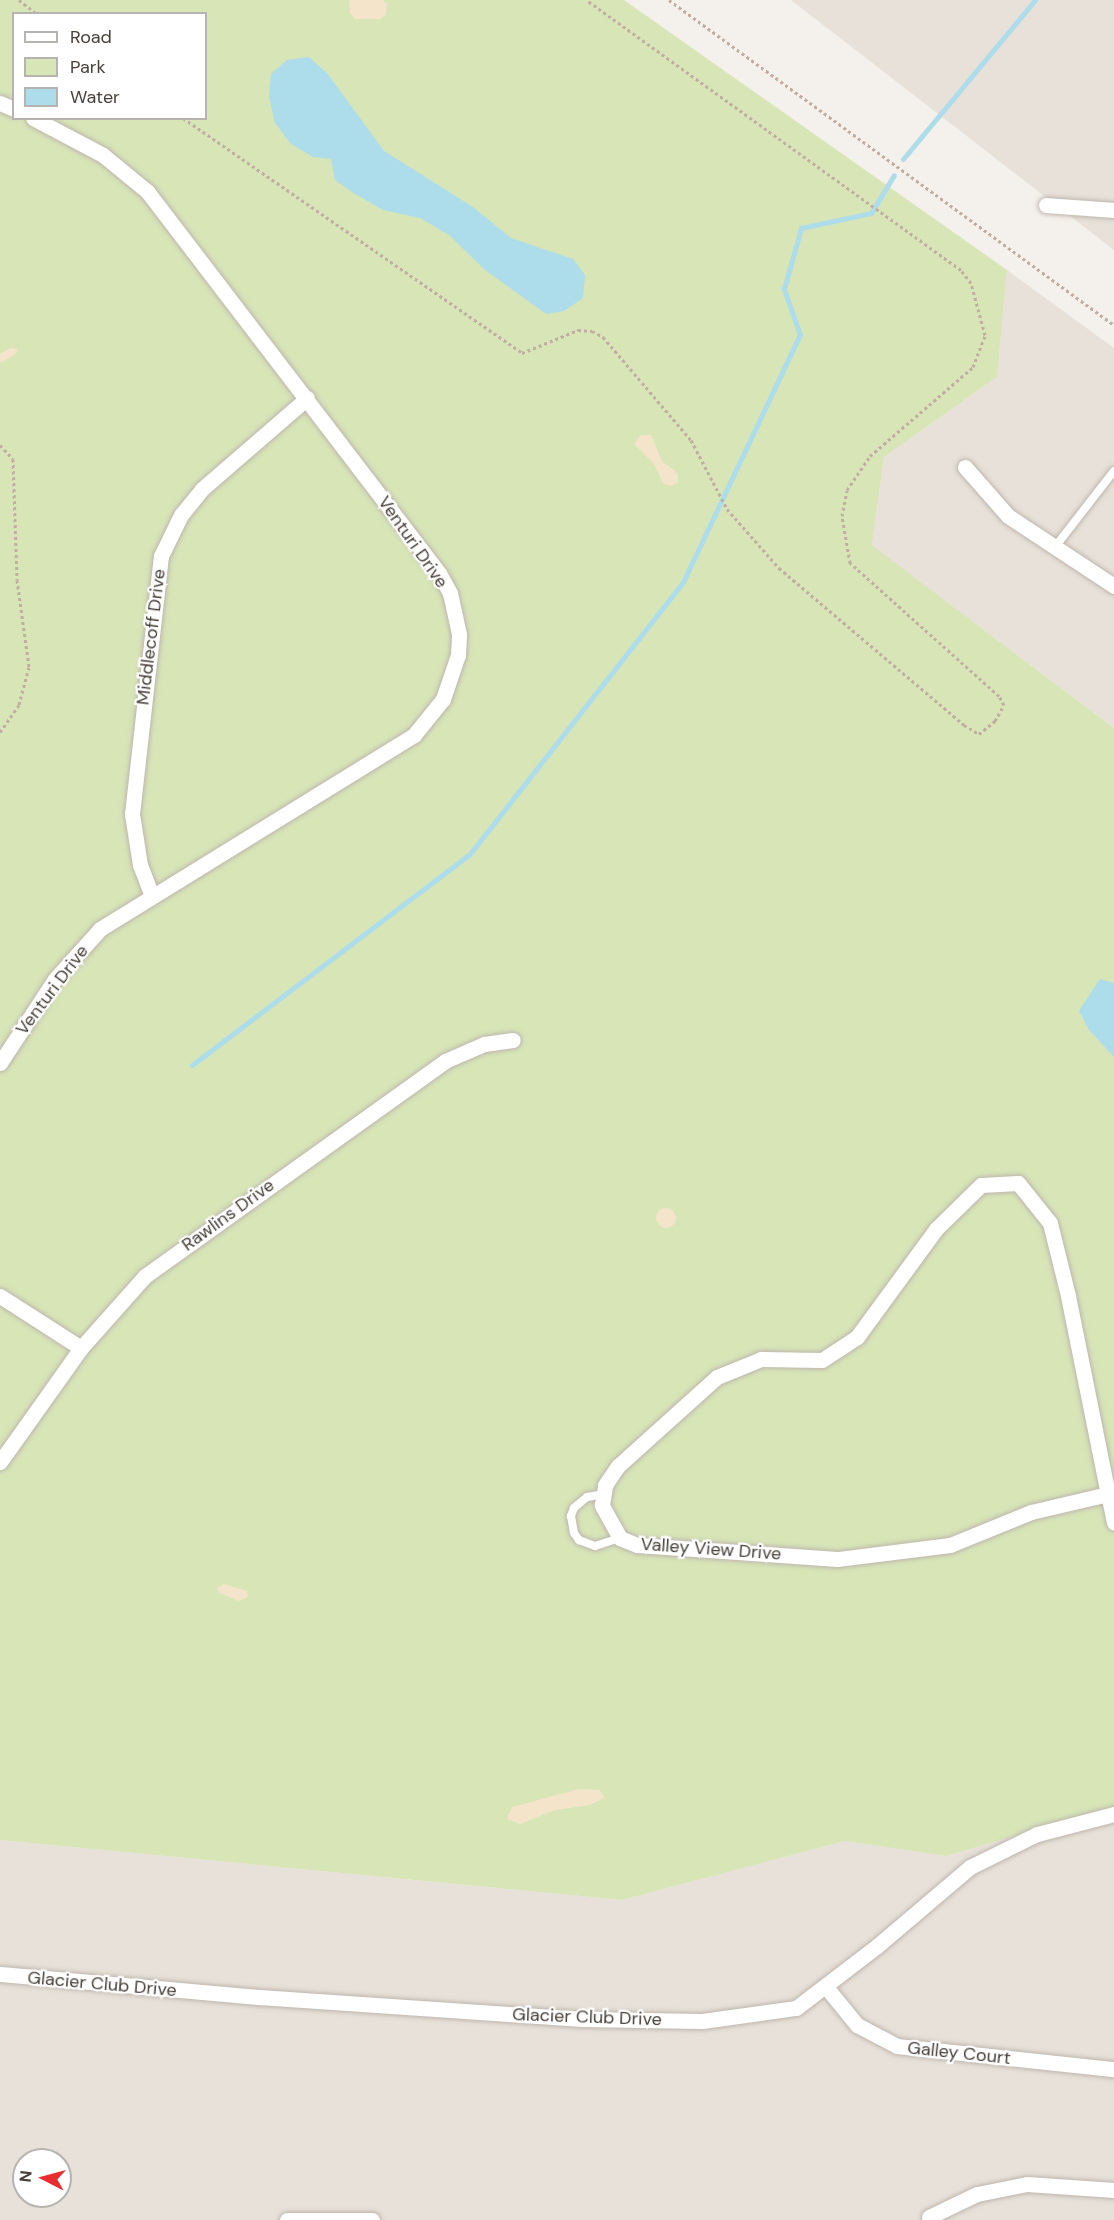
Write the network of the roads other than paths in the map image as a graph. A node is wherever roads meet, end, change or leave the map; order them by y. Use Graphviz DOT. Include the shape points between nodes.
graph roads {
  1 [pos="37,120"];
  2 [pos="1046,205"];
  3 [pos="1114,210"];
  4 [pos="307,398"];
  5 [pos="965,467"];
  6 [pos="1114,471"];
  7 [pos="1055,547"];
  8 [pos="1114,586"];
  9 [pos="152,896"];
  10 [pos="513,1040"];
  11 [pos="0,1063"];
  12 [pos="0,1296"];
  13 [pos="81,1348"];
  14 [pos="0,1462"];
  15 [pos="604,1494"];
  16 [pos="1108,1494"];
  17 [pos="1114,1522"];
  18 [pos="620,1538"];
  19 [pos="1114,1814"];
  20 [pos="0,1974"];
  21 [pos="826,1987"];
  22 [pos="1114,2069"];
  23 [pos="1114,2190"];
  24 [pos="929,2217"];
  25 [pos="287,2220"];
  26 [pos="372,2220"];
  1 -- 4 [label="street, Venturi Drive" via="103,155 148,192"];
  2 -- 3 [label="street"];
  4 -- 9 [label="street, Middlecoff Drive" via="202,489 181,515 161,556 132,814 140,865"];
  4 -- 9 [label="street, Venturi Drive" via="450,593 459,634 451,681 443,699 414,735"];
  5 -- 7 [label="street" via="1008,516"];
  6 -- 7 [label="lane"];
  7 -- 8 [label="street"];
  9 -- 11 [label="street, Venturi Drive" via="100,929 78,951"];
  10 -- 13 [label="street, Rawlins Drive" via="483,1044 445,1061 326,1144 145,1276"];
  12 -- 13 [label="street"];
  13 -- 14 [label="street, Rawlins Drive"];
  15 -- 16 [label="street" via="618,1466 717,1377 761,1359 822,1360 856,1337 936,1229 981,1185 1018,1184 1050,1223"];
  15 -- 18 [label="street, Valley View Drive" via="602,1505"];
  15 -- 18 [label="lane" via="586,1497 574,1508 574,1533 579,1540 595,1546"];
  16 -- 17 [label="street"];
  16 -- 18 [label="street, Valley View Drive" via="1031,1512 950,1545 837,1559 637,1545"];
  19 -- 21 [label="street, Glacier Club Drive" via="1037,1834 970,1867"];
  20 -- 21 [label="street, Glacier Club Drive" via="295,2000 582,2019 702,2021 796,2008"];
  21 -- 22 [label="street, Galley Court" via="857,2025 897,2046"];
  23 -- 24 [label="street" via="1027,2184 977,2194"];
  25 -- 26 [label="street"];
}
